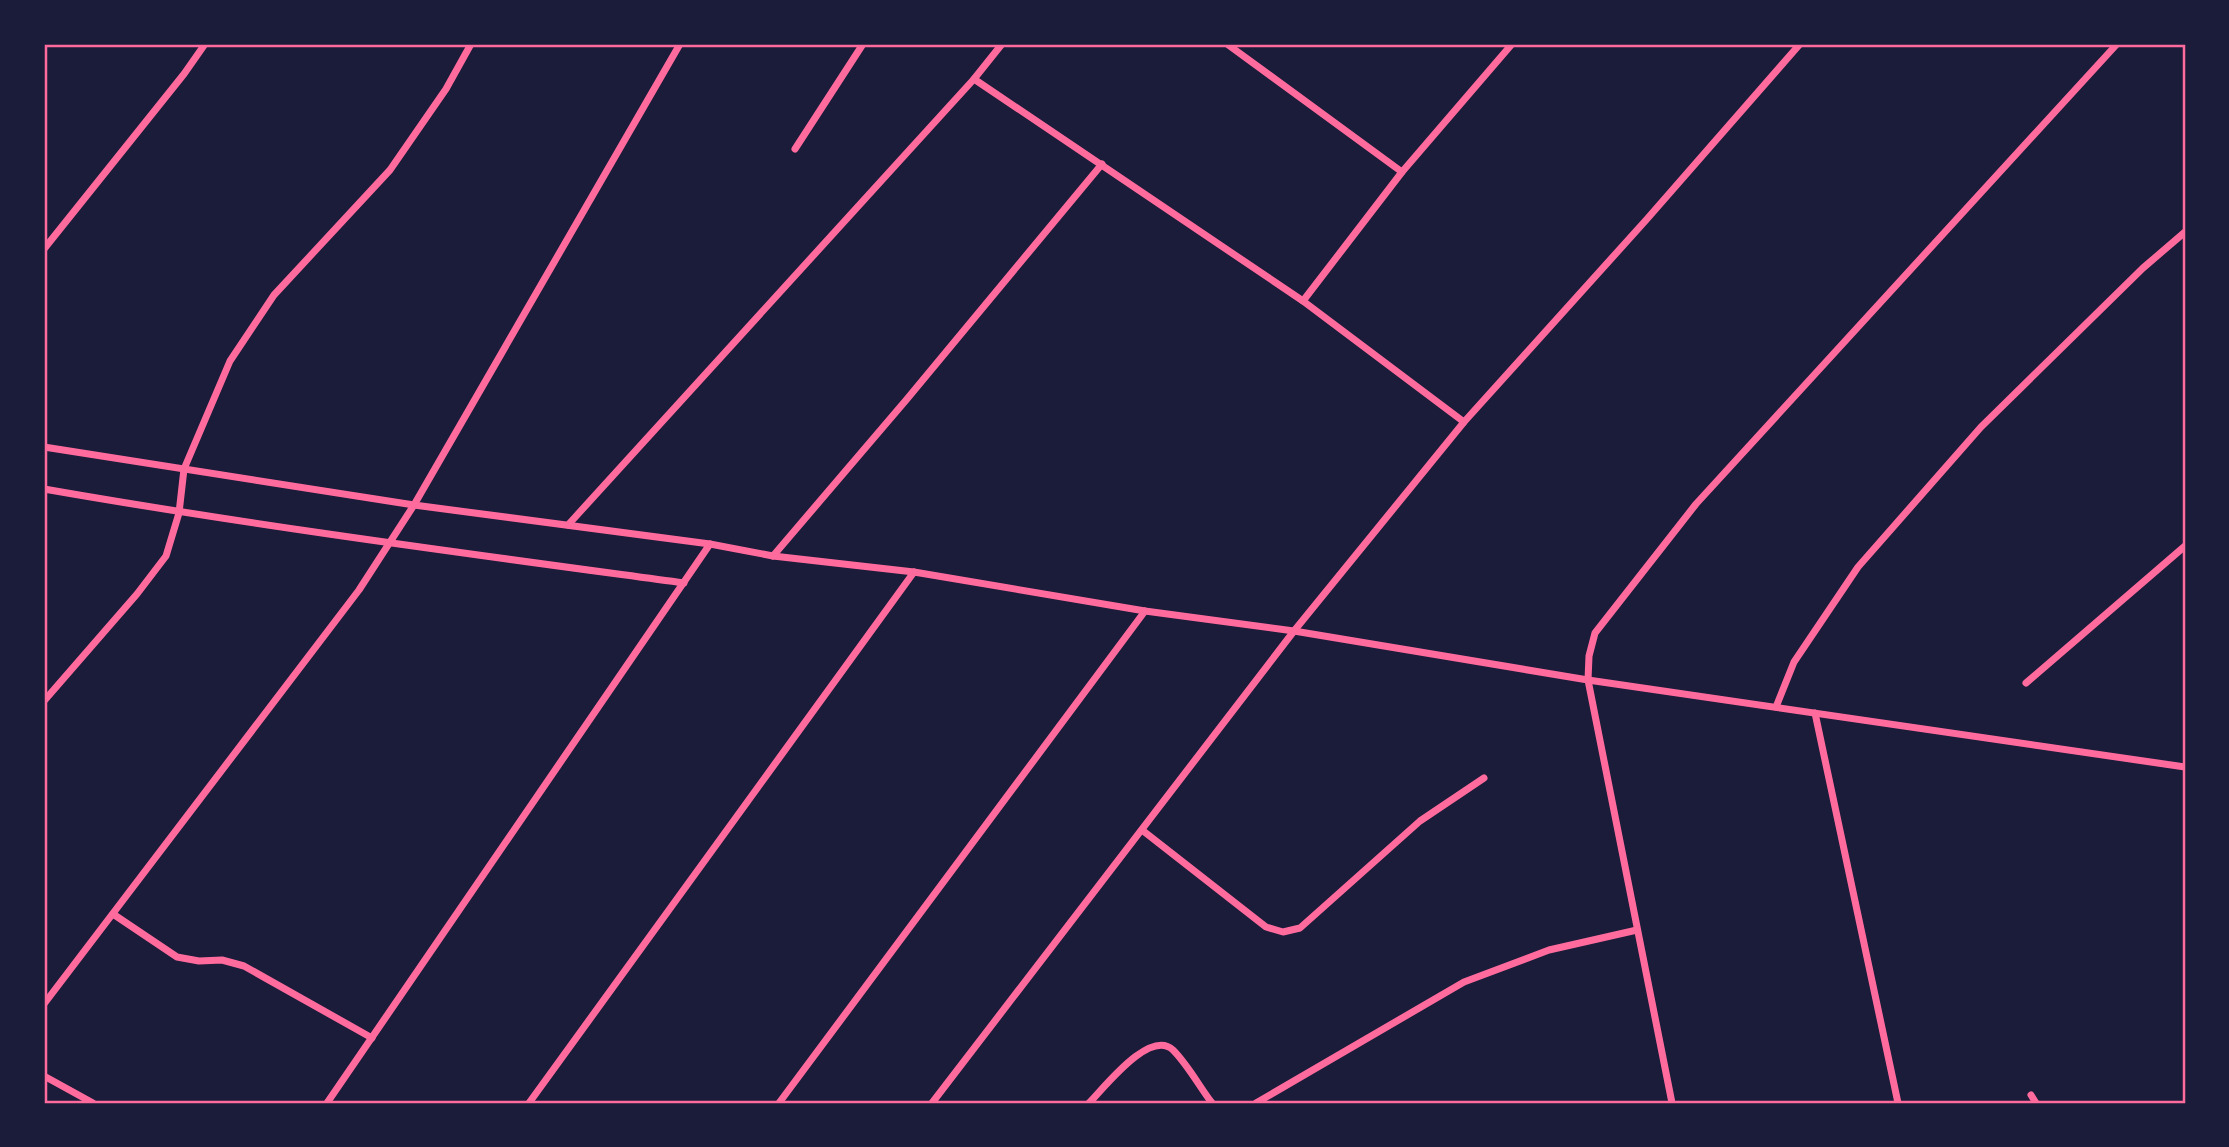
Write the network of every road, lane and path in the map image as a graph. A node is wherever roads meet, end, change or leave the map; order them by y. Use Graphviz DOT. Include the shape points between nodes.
graph roads {
  1 [pos="205,44"];
  2 [pos="471,44"];
  3 [pos="680,44"];
  4 [pos="863,44"];
  5 [pos="1002,44"];
  6 [pos="1227,44"];
  7 [pos="1512,44"];
  8 [pos="1800,44"];
  9 [pos="2118,44"];
  10 [pos="974,79"];
  11 [pos="795,149"];
  12 [pos="1102,164"];
  13 [pos="1402,172"];
  14 [pos="2185,232"];
  15 [pos="44,249"];
  16 [pos="1303,301"];
  17 [pos="1464,422"];
  18 [pos="44,447"];
  19 [pos="184,469"];
  20 [pos="44,489"];
  21 [pos="414,505"];
  22 [pos="179,513"];
  23 [pos="568,525"];
  24 [pos="389,543"];
  25 [pos="710,544"];
  26 [pos="2185,545"];
  27 [pos="772,556"];
  28 [pos="914,572"];
  29 [pos="684,583"];
  30 [pos="1145,611"];
  31 [pos="1294,631"];
  32 [pos="1588,680"];
  33 [pos="2026,683"];
  34 [pos="44,701"];
  35 [pos="1776,707"];
  36 [pos="1815,713"];
  37 [pos="2185,767"];
  38 [pos="1485,778"];
  39 [pos="1142,830"];
  40 [pos="113,914"];
  41 [pos="1637,930"];
  42 [pos="44,1004"];
  43 [pos="372,1038"];
  44 [pos="44,1076"];
  45 [pos="2031,1095"];
  46 [pos="93,1103"];
  47 [pos="327,1103"];
  48 [pos="529,1103"];
  49 [pos="779,1103"];
  50 [pos="932,1103"];
  51 [pos="1089,1103"];
  52 [pos="1212,1103"];
  53 [pos="1256,1103"];
  54 [pos="1672,1103"];
  55 [pos="1898,1103"];
  56 [pos="2036,1103"];
  1 -- 15 [label="street"];
  2 -- 19 [label="street" via="390,170 274,295 230,360"];
  3 -- 21 [label="street"];
  4 -- 11 [label="street"];
  5 -- 10 [label="street"];
  6 -- 13 [label="street"];
  7 -- 13 [label="street"];
  8 -- 17 [label="street"];
  9 -- 32 [label="street" via="1696,504 1595,633"];
  10 -- 12 [label="street"];
  10 -- 23 [label="street"];
  12 -- 16 [label="street"];
  12 -- 27 [label="street"];
  13 -- 16 [label="street"];
  14 -- 35 [label="street" via="1981,428 1858,567 1794,662"];
  16 -- 17 [label="street"];
  17 -- 31 [label="street"];
  18 -- 19 [label="street"];
  19 -- 21 [label="street"];
  19 -- 22 [label="street"];
  20 -- 22 [label="street"];
  21 -- 23 [label="street"];
  21 -- 24 [label="street"];
  22 -- 24 [label="street"];
  22 -- 34 [label="street" via="166,556"];
  23 -- 25 [label="street"];
  24 -- 29 [label="street"];
  24 -- 40 [label="street" via="278,700"];
  25 -- 27 [label="street"];
  25 -- 29 [label="street"];
  26 -- 33 [label="street"];
  27 -- 28 [label="street"];
  28 -- 30 [label="street"];
  28 -- 48 [label="street"];
  29 -- 43 [label="street"];
  30 -- 31 [label="street"];
  30 -- 49 [label="street"];
  31 -- 32 [label="street"];
  31 -- 39 [label="street"];
  32 -- 35 [label="street"];
  32 -- 41 [label="street"];
  35 -- 36 [label="street"];
  36 -- 37 [label="street"];
  36 -- 55 [label="street"];
  38 -- 39 [label="street" via="1420,821 1300,928 1283,932 1266,928"];
  39 -- 50 [label="street"];
  40 -- 42 [label="street"];
  40 -- 43 [label="street" via="177,957 244,966"];
  41 -- 53 [label="street" via="1549,950 1464,982"];
  41 -- 54 [label="street"];
  43 -- 47 [label="street"];
  44 -- 46 [label="street"];
  45 -- 56 [label="street"];
  51 -- 52 [label="street" via="1142,1050 1158,1044 1171,1048"];
}
